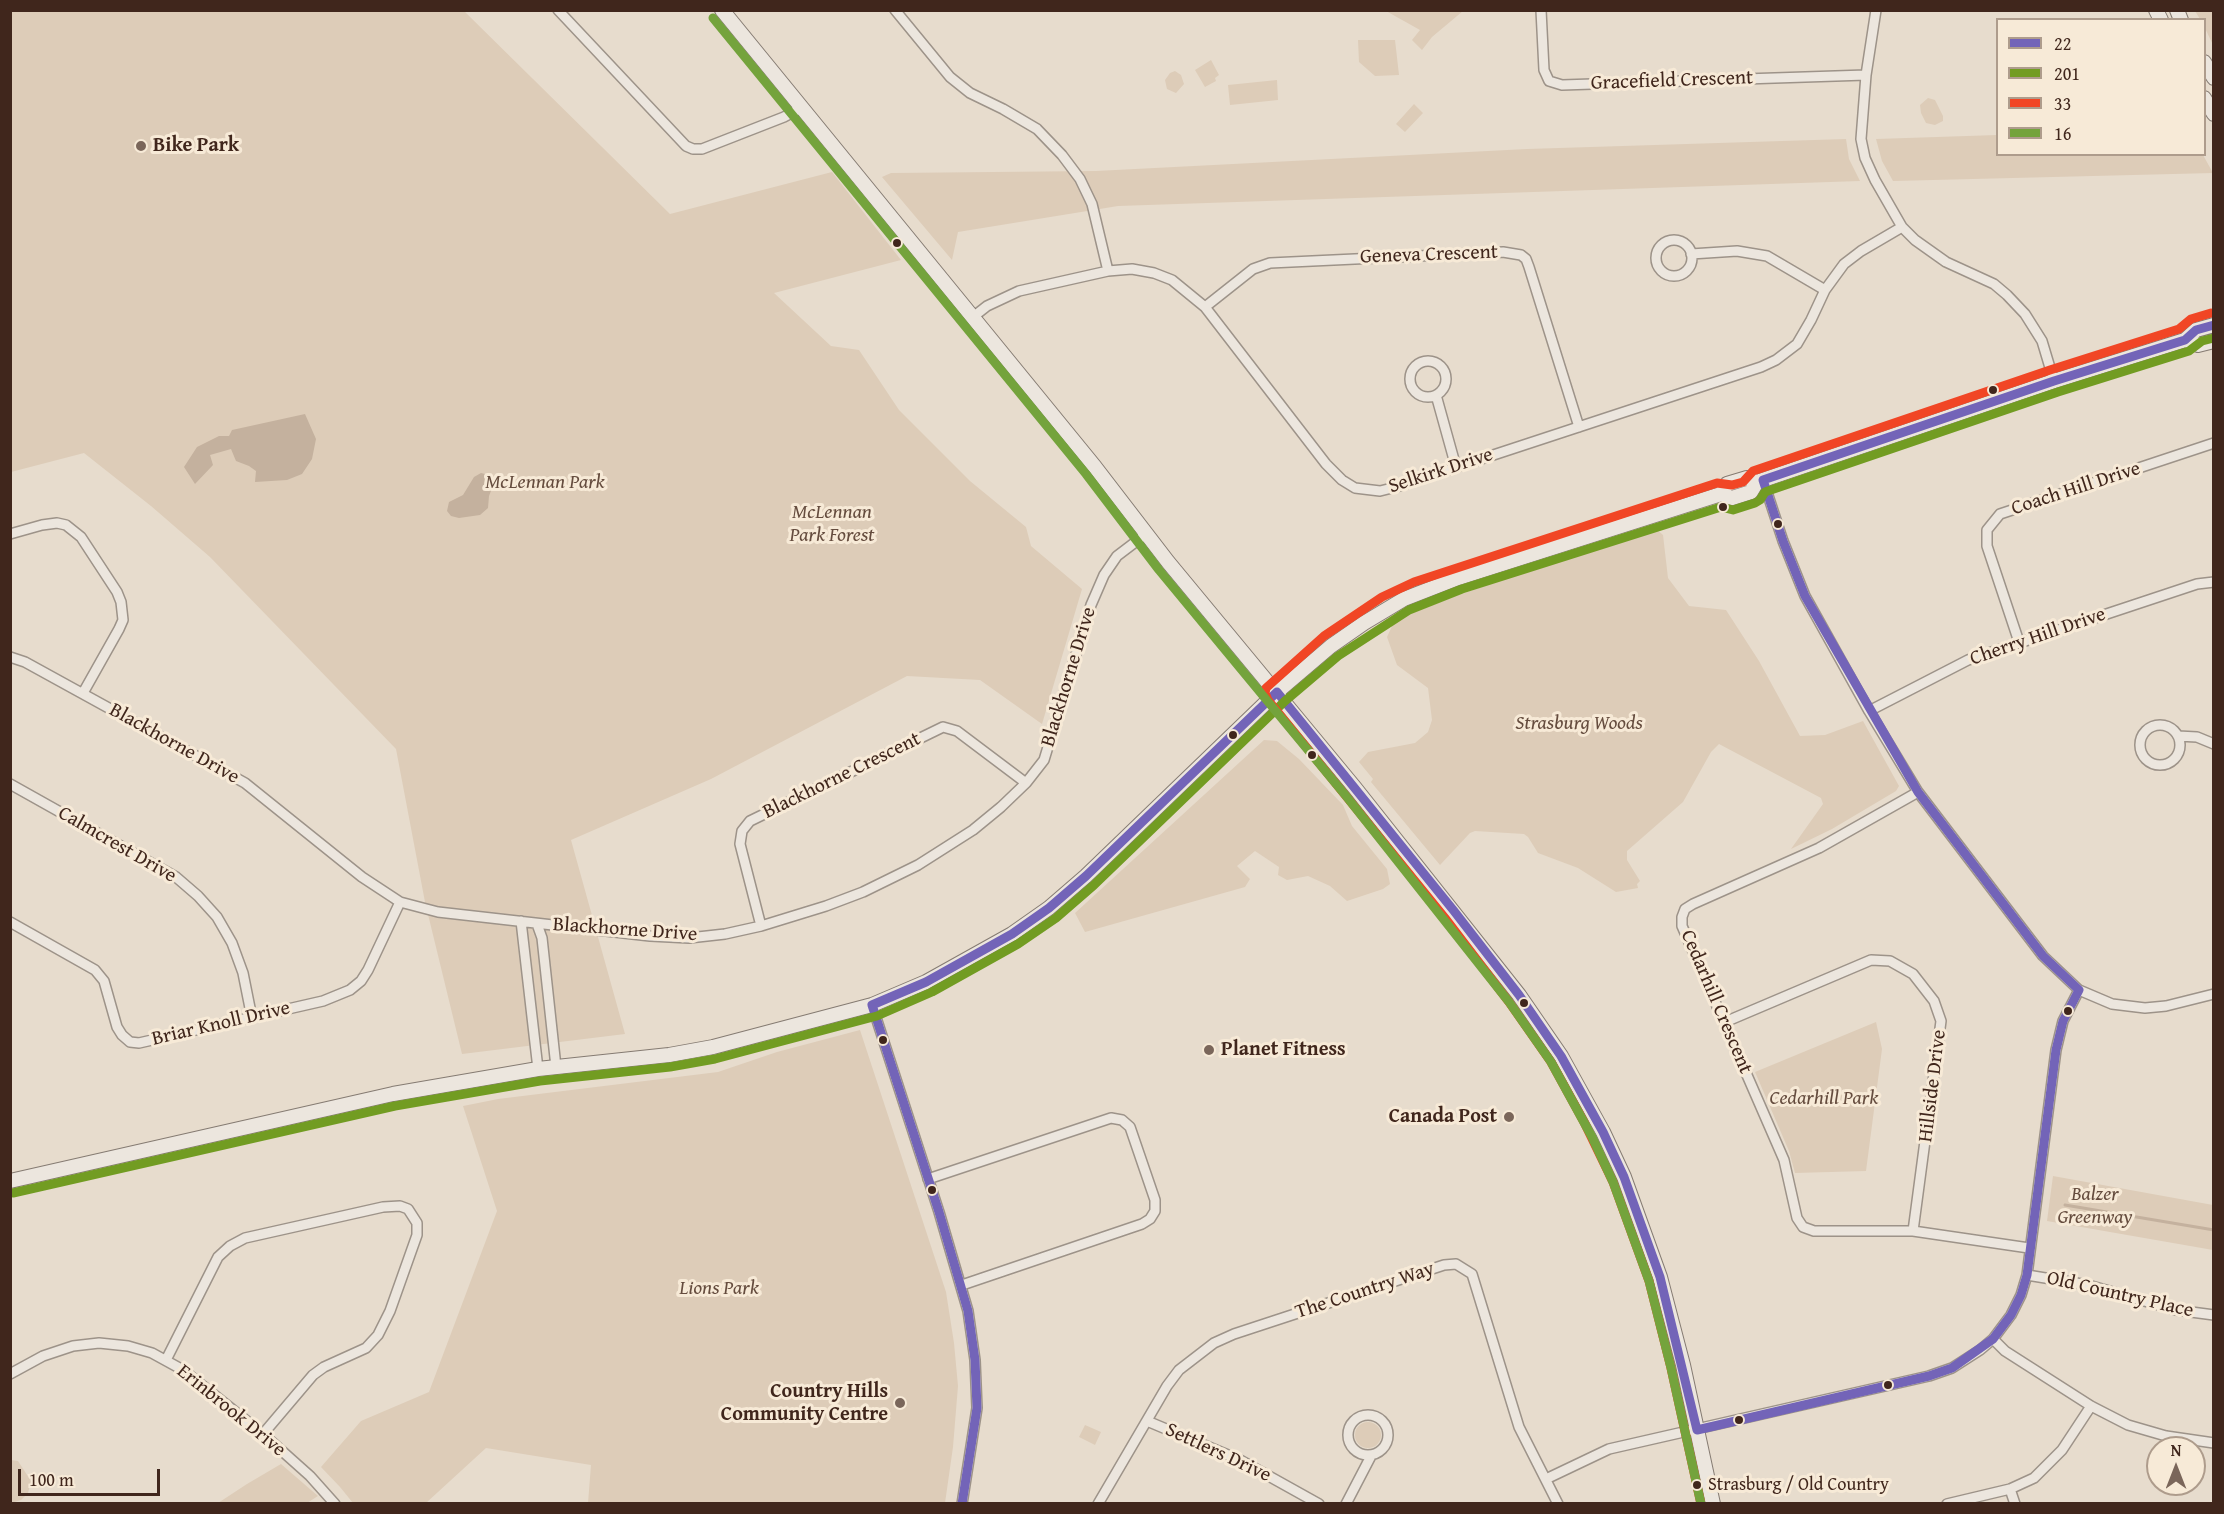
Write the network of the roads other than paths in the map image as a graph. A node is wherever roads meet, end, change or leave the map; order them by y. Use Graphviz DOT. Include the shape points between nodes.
graph roads {
  1 [pos="558,10"];
  2 [pos="722,10"];
  3 [pos="895,10"];
  4 [pos="1541,10"];
  5 [pos="1876,10"];
  6 [pos="2206,64"];
  7 [pos="1866,75"];
  8 [pos="2214,78"];
  9 [pos="2206,100"];
  10 [pos="801,108"];
  11 [pos="2214,114"];
  12 [pos="1902,227"];
  13 [pos="1691,255"];
  14 [pos="1108,271"];
  15 [pos="1825,290"];
  16 [pos="1205,308"];
  17 [pos="973,317"];
  18 [pos="2214,324"];
  19 [pos="2185,340"];
  20 [pos="2214,341"];
  21 [pos="2054,381"];
  22 [pos="1436,395"];
  23 [pos="1579,426"];
  24 [pos="2214,443"];
  25 [pos="1456,467"];
  26 [pos="1760,481"];
  27 [pos="10,534"];
  28 [pos="1146,534"];
  29 [pos="2214,582"];
  30 [pos="2019,642"];
  31 [pos="10,657"];
  32 [pos="1276,692"];
  33 [pos="83,693"];
  34 [pos="1869,711"];
  35 [pos="2178,736"];
  36 [pos="2214,744"];
  37 [pos="1026,783"];
  38 [pos="10,784"];
  39 [pos="1918,792"];
  40 [pos="400,902"];
  41 [pos="521,921"];
  42 [pos="10,922"];
  43 [pos="537,924"];
  44 [pos="761,926"];
  45 [pos="2079,990"];
  46 [pos="2214,994"];
  47 [pos="872,1005"];
  48 [pos="252,1017"];
  49 [pos="1725,1022"];
  50 [pos="556,1066"];
  51 [pos="538,1069"];
  52 [pos="928,1179"];
  53 [pos="10,1181"];
  54 [pos="1913,1231"];
  55 [pos="2030,1248"];
  56 [pos="2027,1275"];
  57 [pos="962,1285"];
  58 [pos="2214,1315"];
  59 [pos="1993,1340"];
  60 [pos="166,1360"];
  61 [pos="10,1374"];
  62 [pos="2091,1406"];
  63 [pos="1147,1421"];
  64 [pos="1697,1430"];
  65 [pos="263,1434"];
  66 [pos="2214,1443"];
  67 [pos="1371,1456"];
  68 [pos="1546,1479"];
  69 [pos="2010,1489"];
  70 [pos="1992,1499"];
  71 [pos="336,1503"];
  72 [pos="962,1503"];
  73 [pos="1098,1503"];
  74 [pos="1319,1503"];
  75 [pos="1346,1503"];
  76 [pos="1558,1503"];
  77 [pos="1713,1503"];
  78 [pos="1947,1503"];
  79 [pos="2015,1503"];
  1 -- 10 [label="street" via="686,146 702,149"];
  2 -- 10 [label="street"];
  3 -- 14 [label="street" via="950,77 970,93 1037,129 1062,155 1092,204"];
  4 -- 7 [label="street, Gracefield Crescent" via="1544,70 1549,81 1562,85"];
  5 -- 7 [label="street"];
  6 -- 8 [label="street"];
  7 -- 12 [label="street" via="1861,121 1863,149 1875,180"];
  9 -- 11 [label="street"];
  10 -- 17 [label="street"];
  12 -- 15 [label="street, Selkirk Drive" via="1844,264"];
  12 -- 21 [label="street" via="1934,255 1994,284 2007,295 2036,329"];
  13 -- 15 [label="street" via="1737,251 1767,256"];
  14 -- 16 [label="street, Selkirk Drive" via="1132,269 1154,273 1172,280"];
  14 -- 17 [label="street, Selkirk Drive" via="1019,291"];
  15 -- 23 [label="street, Selkirk Drive" via="1797,344 1776,360"];
  16 -- 23 [label="street, Geneva Crescent" via="1253,269 1270,263 1503,252 1521,255 1529,267"];
  16 -- 25 [label="street, Selkirk Drive" via="1342,480 1355,488 1380,491"];
  17 -- 28 [label="street"];
  18 -- 19 [label="street" via="2196,330"];
  19 -- 20 [label="street" via="2198,345"];
  19 -- 21 [label="street"];
  21 -- 26 [label="street"];
  22 -- 25 [label="street"];
  23 -- 25 [label="street, Selkirk Drive"];
  24 -- 30 [label="street, Coach Hill Drive" via="2000,514 1987,530 1987,546"];
  26 -- 32 [label="street" via="1747,478 1727,484 1721,494 1419,593 1364,622"];
  26 -- 34 [label="street" via="1804,596"];
  27 -- 33 [label="street" via="42,525 66,525 81,537 117,592 123,620"];
  28 -- 32 [label="street"];
  28 -- 37 [label="street, Blackhorne Drive" via="1117,556 1104,575 1091,605 1044,760"];
  29 -- 30 [label="street, Cherry Hill Drive"];
  30 -- 34 [label="street, Cherry Hill Drive" via="1968,660"];
  31 -- 33 [label="street, Blackhorne Drive"];
  32 -- 47 [label="street" via="1049,908 1012,934 926,982"];
  32 -- 64 [label="street" via="1467,927 1561,1056 1624,1177 1660,1277"];
  33 -- 40 [label="street, Blackhorne Drive" via="245,783 362,877"];
  34 -- 39 [label="street"];
  35 -- 35 [label="street" via="2168,726 2155,725 2141,736 2141,753 2152,764 2169,763 2180,749"];
  35 -- 36 [label="street" via="2197,737"];
  37 -- 44 [label="street, Blackhorne Drive" via="973,830 918,865 863,892"];
  37 -- 44 [label="street, Blackhorne Crescent" via="964,735 943,727 750,821 742,831 740,844"];
  38 -- 48 [label="street, Calmcrest Drive" via="176,877 198,896 217,917 232,943"];
  39 -- 45 [label="street" via="2043,956"];
  39 -- 49 [label="street, Cedarhill Crescent" via="1819,848 1685,909 1682,926"];
  40 -- 41 [label="street, Blackhorne Drive" via="438,912"];
  40 -- 48 [label="street, Briar Knoll Drive" via="368,970 350,990 323,1001"];
  41 -- 43 [label="street, Blackhorne Drive"];
  41 -- 51 [label="street"];
  42 -- 48 [label="street, Briar Knoll Drive" via="95,970 104,981 117,1027 130,1042"];
  43 -- 44 [label="street, Blackhorne Drive" via="689,938"];
  43 -- 50 [label="street" via="542,938"];
  45 -- 46 [label="street" via="2112,1004 2145,1008"];
  45 -- 55 [label="street" via="2058,1035"];
  47 -- 50 [label="street" via="713,1047"];
  47 -- 52 [label="street"];
  49 -- 54 [label="street, Cedarhill Crescent" via="1784,1160 1797,1218 1803,1227 1814,1231"];
  49 -- 54 [label="street, Hillside Drive" via="1871,960 1890,961 1913,974 1934,1001 1941,1021"];
  50 -- 51 [label="street"];
  51 -- 53 [label="street" via="393,1094"];
  52 -- 57 [label="street"];
  52 -- 57 [label="street" via="1111,1118 1130,1127 1155,1200 1155,1212 1142,1224"];
  54 -- 55 [label="street, Cedarhill Crescent"];
  55 -- 56 [label="street"];
  56 -- 58 [label="street, Old Country Place" via="2088,1286 2176,1310"];
  56 -- 59 [label="street" via="2011,1315"];
  57 -- 72 [label="street" via="975,1360 977,1408"];
  59 -- 62 [label="street"];
  59 -- 64 [label="street" via="1952,1368 1929,1376"];
  60 -- 61 [label="street, Erinbrook Drive" via="128,1346 99,1343 57,1351"];
  60 -- 65 [label="street, Erinbrook Drive"];
  60 -- 65 [label="street" via="218,1257 230,1246 246,1238 383,1207 408,1209 417,1223 417,1235 378,1335 366,1348 313,1375"];
  62 -- 66 [label="street" via="2128,1425 2166,1437"];
  62 -- 69 [label="street" via="2062,1450 2034,1478"];
  63 -- 68 [label="street, The Country Way" via="1179,1370 1214,1343 1456,1264 1472,1274 1519,1427"];
  63 -- 73 [label="street, The Country Way"];
  63 -- 74 [label="street, Settlers Drive" via="1240,1460"];
  64 -- 68 [label="street" via="1609,1449"];
  64 -- 77 [label="street"];
  65 -- 71 [label="street, Erinbrook Drive"];
  67 -- 67 [label="street" via="1385,1446 1388,1429 1378,1417 1363,1415 1351,1424 1347,1439 1356,1452"];
  67 -- 75 [label="street"];
  68 -- 76 [label="street, The Country Way"];
  69 -- 70 [label="street"];
  69 -- 79 [label="street"];
  70 -- 78 [label="street"];
}
